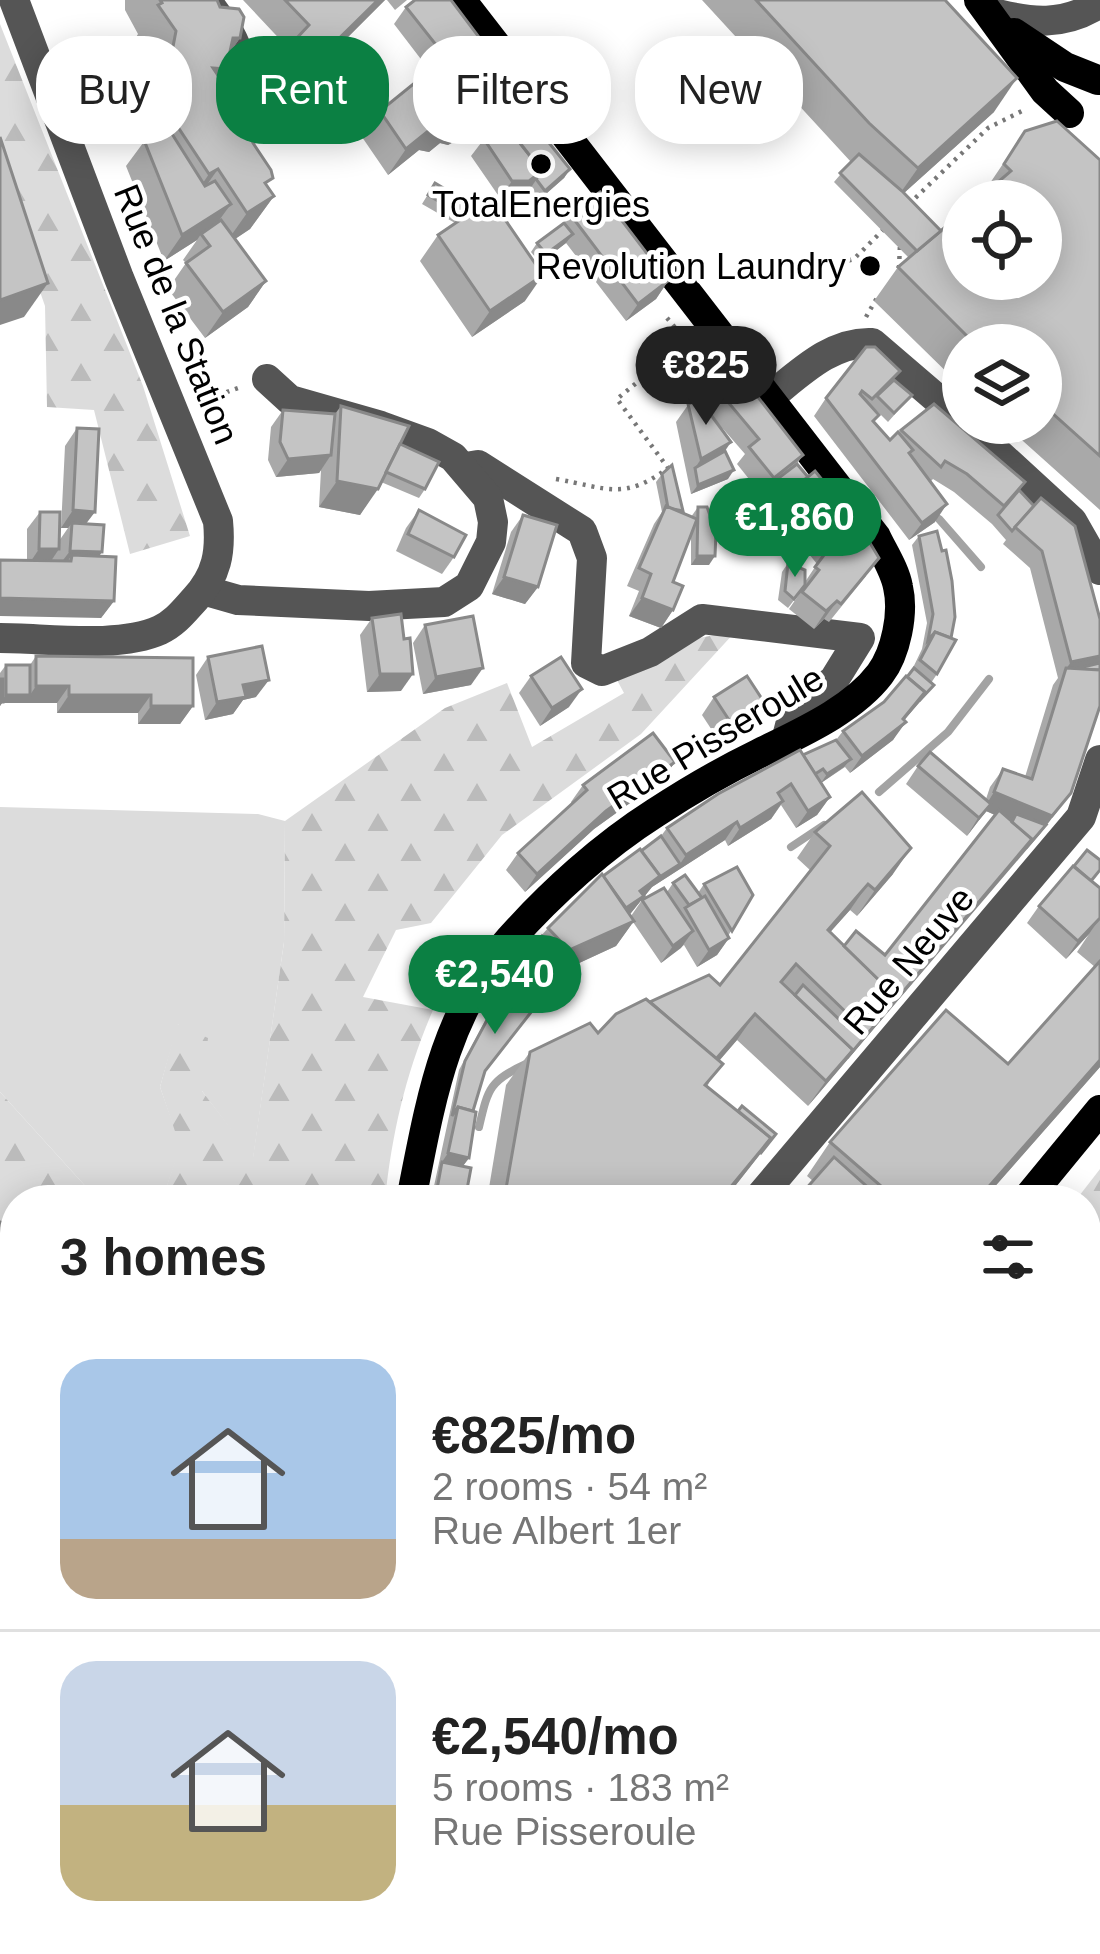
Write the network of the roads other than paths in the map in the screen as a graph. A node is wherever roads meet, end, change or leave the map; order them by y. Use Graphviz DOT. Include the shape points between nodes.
graph roads {
  1 [pos="14,0"];
  2 [pos="206,0"];
  3 [pos="461,0"];
  4 [pos="1100,3"];
  5 [pos="990,12"];
  6 [pos="232,36"];
  7 [pos="1099,80"];
  8 [pos="267,379"];
  9 [pos="770,397"];
  10 [pos="942,403"];
  11 [pos="988,444"];
  12 [pos="466,467"];
  13 [pos="1100,571"];
  14 [pos="203,590"];
  15 [pos="0,638"];
  16 [pos="786,741"];
  17 [pos="1100,760"];
  18 [pos="1100,1110"];
  19 [pos="414,1185"];
  20 [pos="770,1185"];
  21 [pos="1038,1185"];
  1 -- 14 [label="street, Rue de la Station" via="218,521 221,550"];
  2 -- 6 [label="street"];
  3 -- 9 [label="main road, Rue Pisseroule"];
  4 -- 5 [label="street" via="1070,20"];
  5 -- 7 [label="main road" via="1065,67"];
  5 -- 7 [label="main road" via="1072,128 1084,88"];
  8 -- 12 [label="street" via="290,400 428,442"];
  9 -- 10 [label="street" via="855,342 872,343"];
  9 -- 16 [label="main road, Rue Pisseroule" via="876,537 898,587 896,639 879,675"];
  11 -- 13 [label="street" via="1072,521"];
  12 -- 14 [label="street" via="488,498 491,542 469,586 444,602 238,600"];
  12 -- 16 [label="street" via="478,465 582,531 592,558 586,663 602,671 702,620 860,638 834,680 794,710"];
  14 -- 15 [label="street" via="176,620 139,637"];
  16 -- 19 [label="main road, Rue Pisseroule" via="652,814 509,940 470,994 436,1070"];
  17 -- 20 [label="street, Rue Neuve" via="1081,817"];
  18 -- 21 [label="main road"];
}
